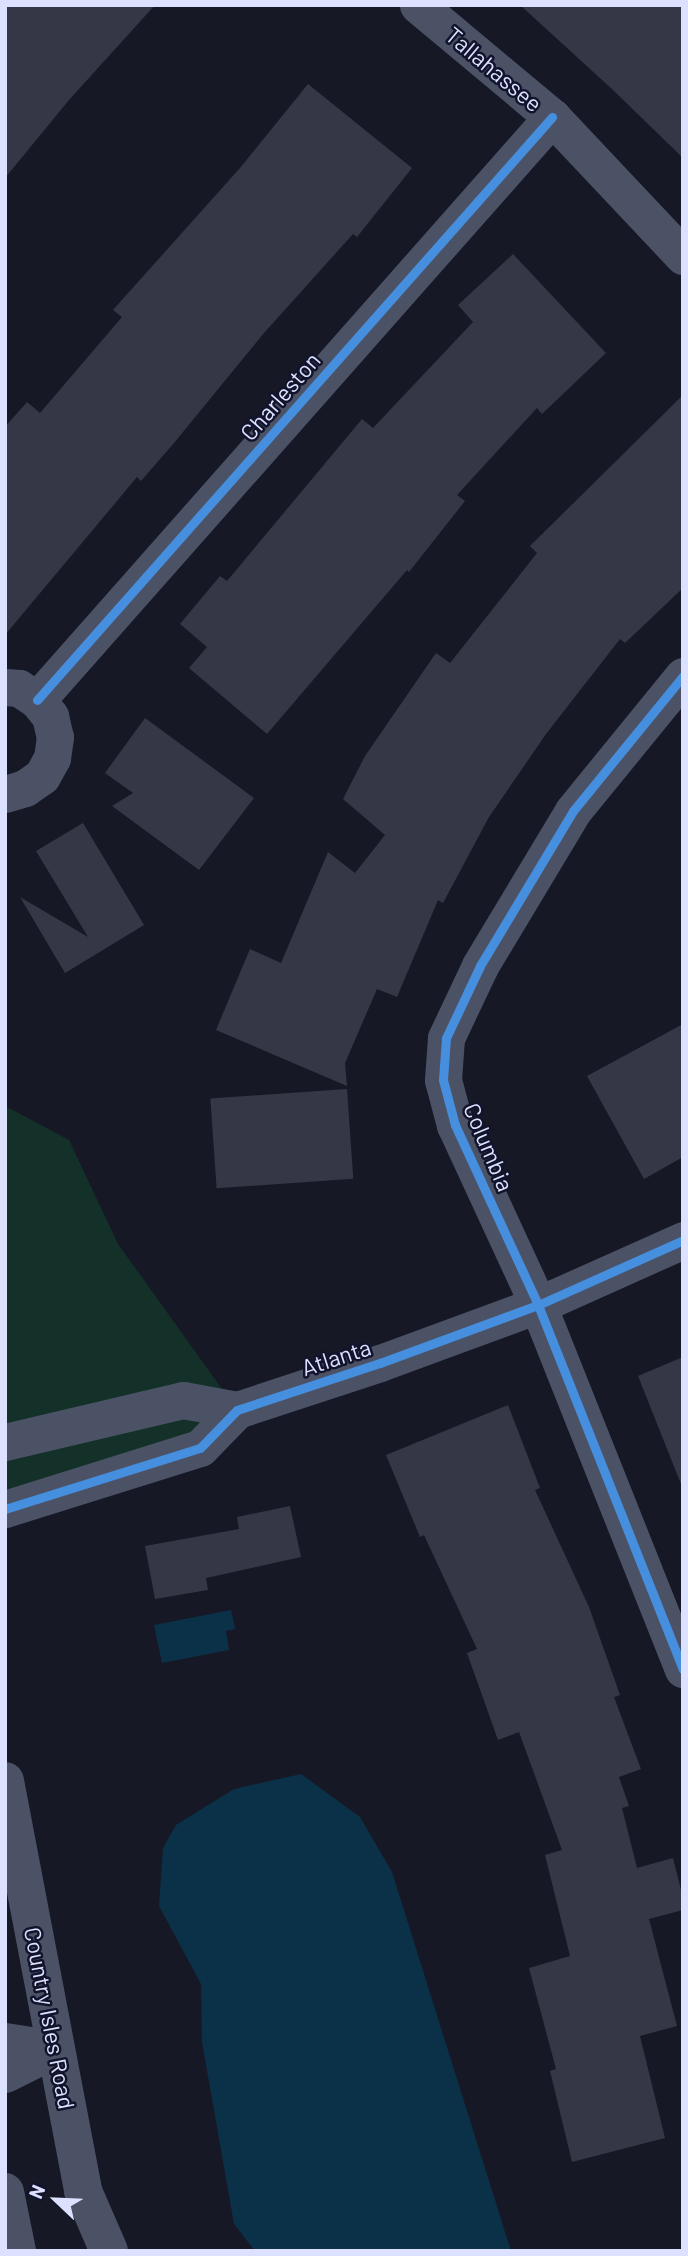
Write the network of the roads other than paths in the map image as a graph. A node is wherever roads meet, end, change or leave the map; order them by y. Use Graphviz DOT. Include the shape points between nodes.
graph roads {
  1 [pos="418,5"];
  2 [pos="552,117"];
  3 [pos="683,256"];
  4 [pos="683,676"];
  5 [pos="21,693"];
  6 [pos="5,794"];
  7 [pos="683,1240"];
  8 [pos="538,1305"];
  9 [pos="237,1410"];
  10 [pos="5,1442"];
  11 [pos="5,1509"];
  12 [pos="683,1669"];
  13 [pos="5,1781"];
  14 [pos="5,2041"];
  15 [pos="55,2049"];
  16 [pos="5,2074"];
  17 [pos="5,2192"];
  18 [pos="17,2251"];
  19 [pos="109,2251"];
  1 -- 2 [label="street, Tallahassee"];
  2 -- 3 [label="street, Tallahassee"];
  2 -- 5 [label="street, Charleston"];
  4 -- 8 [label="street, Columbia" via="573,811 480,967 446,1038 443,1080 455,1125"];
  5 -- 6 [label="street, Charleston" via="50,716 55,737 52,758 42,776 25,789"];
  7 -- 8 [label="street, Atlanta"];
  8 -- 9 [label="street, Atlanta"];
  8 -- 12 [label="street, Columbia"];
  9 -- 10 [label="street, Atlanta" via="184,1400"];
  9 -- 11 [label="street, Atlanta" via="200,1448"];
  13 -- 15 [label="street, Country Isles Road"];
  14 -- 15 [label="street"];
  15 -- 16 [label="street"];
  15 -- 19 [label="street, Country Isles Road" via="83,2192"];
  17 -- 18 [label="street"];
}
